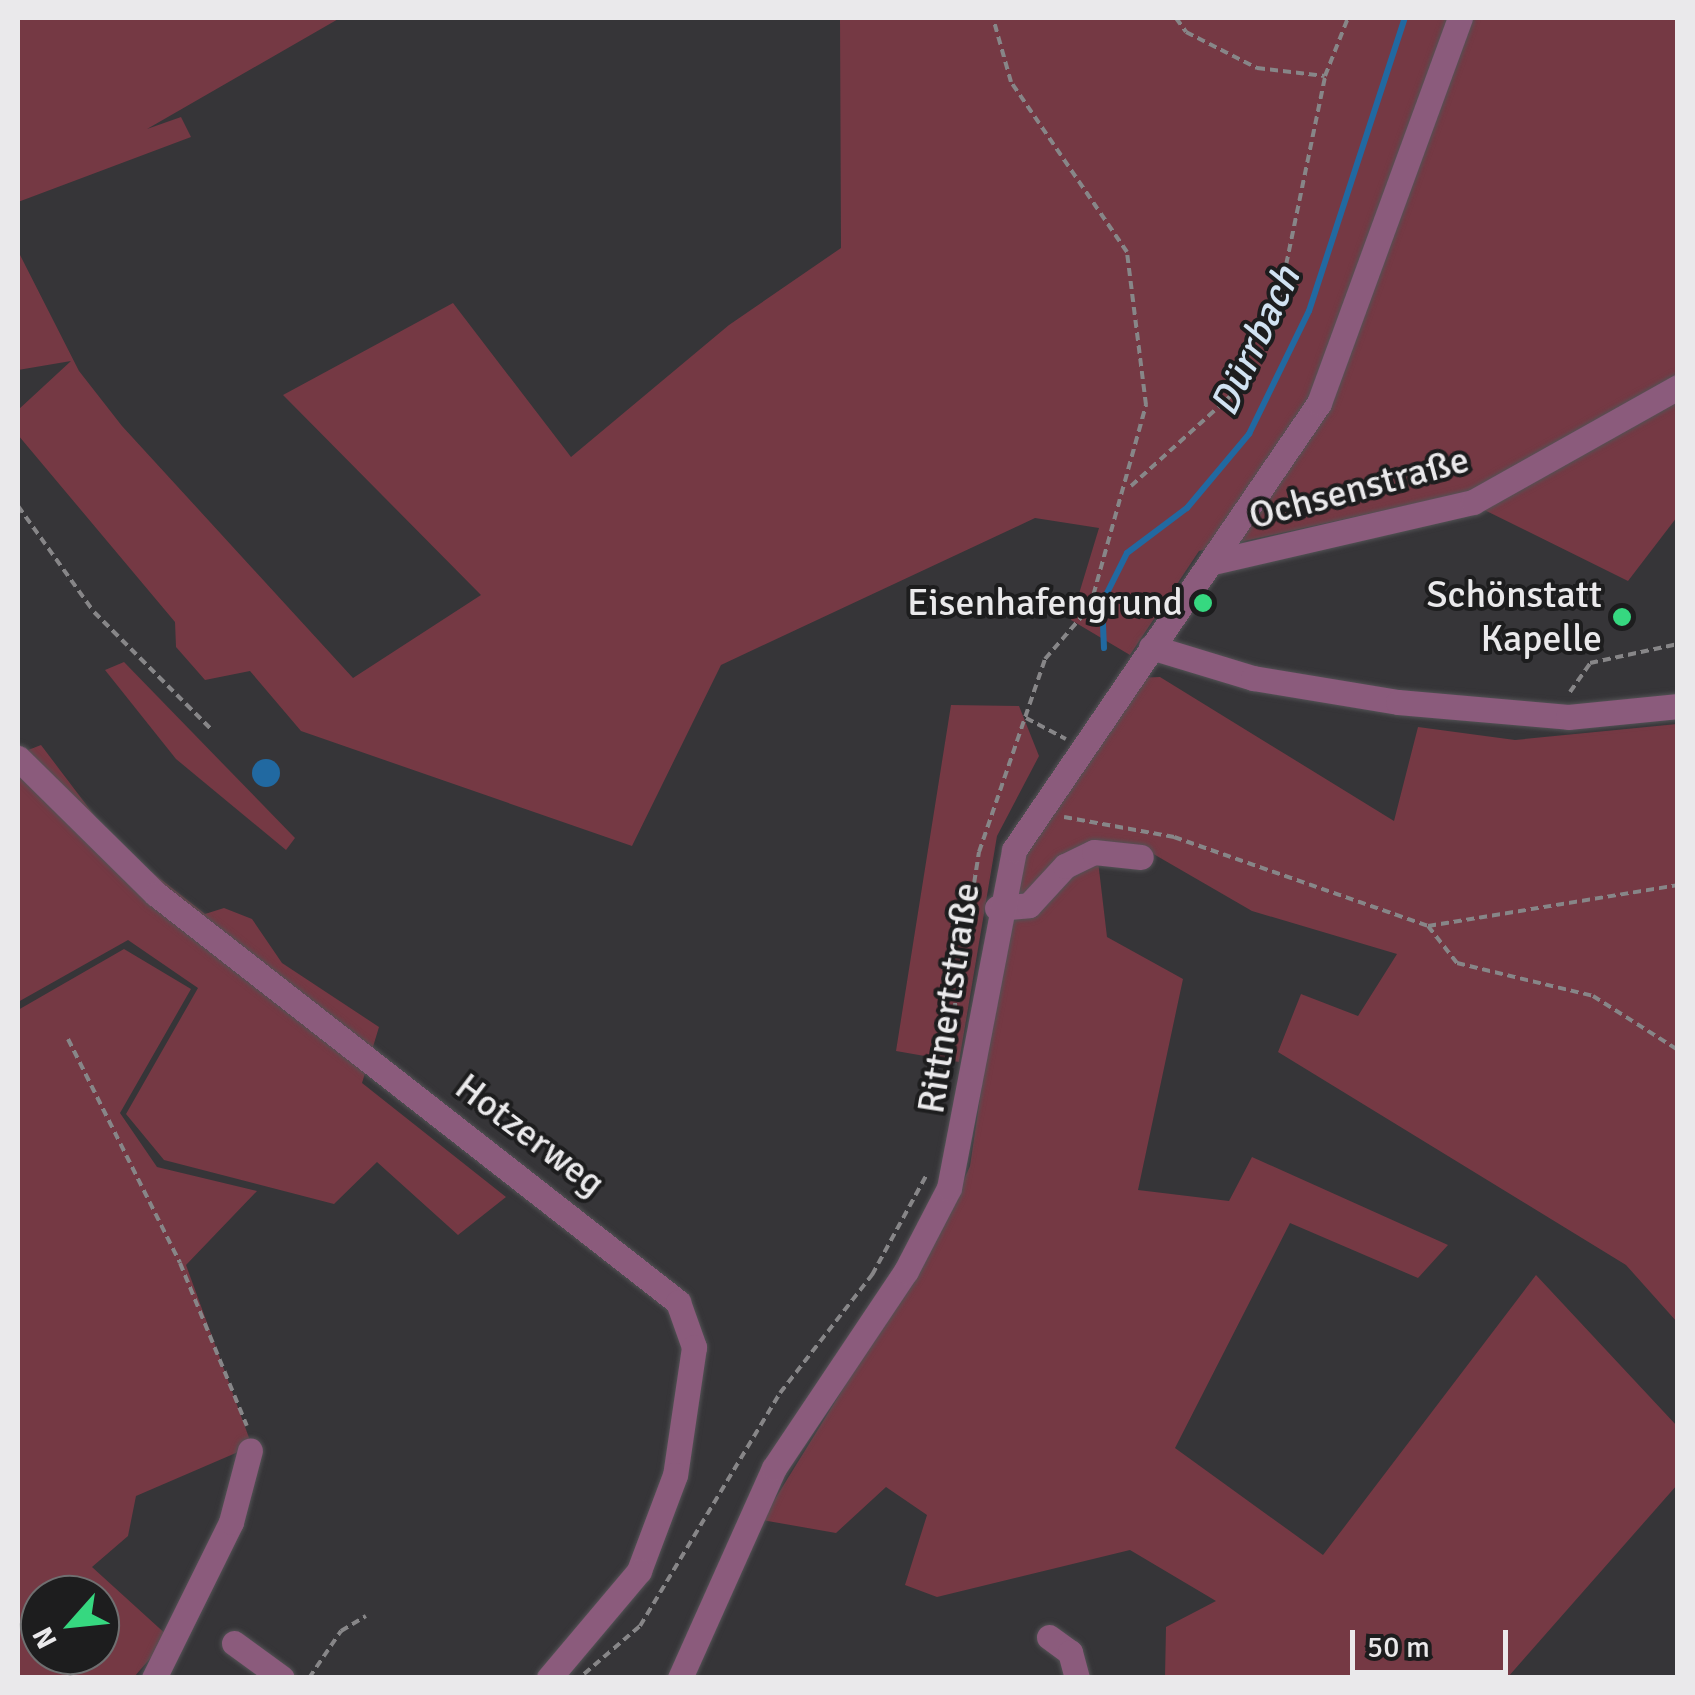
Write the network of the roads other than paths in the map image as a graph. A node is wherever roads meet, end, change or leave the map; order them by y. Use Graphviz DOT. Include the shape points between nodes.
graph roads {
  1 [pos="1460,18"];
  2 [pos="1678,386"];
  3 [pos="1213,562"];
  4 [pos="1151,647"];
  5 [pos="1678,706"];
  6 [pos="18,758"];
  7 [pos="1141,857"];
  8 [pos="998,908"];
  9 [pos="250,1450"];
  10 [pos="1049,1637"];
  11 [pos="234,1644"];
  12 [pos="154,1678"];
  13 [pos="282,1678"];
  14 [pos="548,1678"];
  15 [pos="680,1678"];
  16 [pos="1077,1678"];
  1 -- 3 [label="street, Rittnertstraße" via="1339,359 1300,435"];
  2 -- 3 [label="street, Ochsenstraße" via="1473,502"];
  3 -- 4 [label="street, Rittnertstraße"];
  4 -- 5 [label="street" via="1314,691 1568,717"];
  4 -- 8 [label="street, Rittnertstraße" via="1030,817"];
  6 -- 14 [label="street, Hotzerweg" via="156,894 678,1302 694,1346 676,1475 639,1571"];
  7 -- 8 [label="street" via="1094,852 1065,866 1029,906"];
  8 -- 15 [label="street, Rittnertstraße" via="970,1118 950,1188 774,1468"];
  9 -- 12 [label="street" via="231,1522"];
  10 -- 16 [label="street" via="1068,1648"];
  11 -- 13 [label="street"];
}
